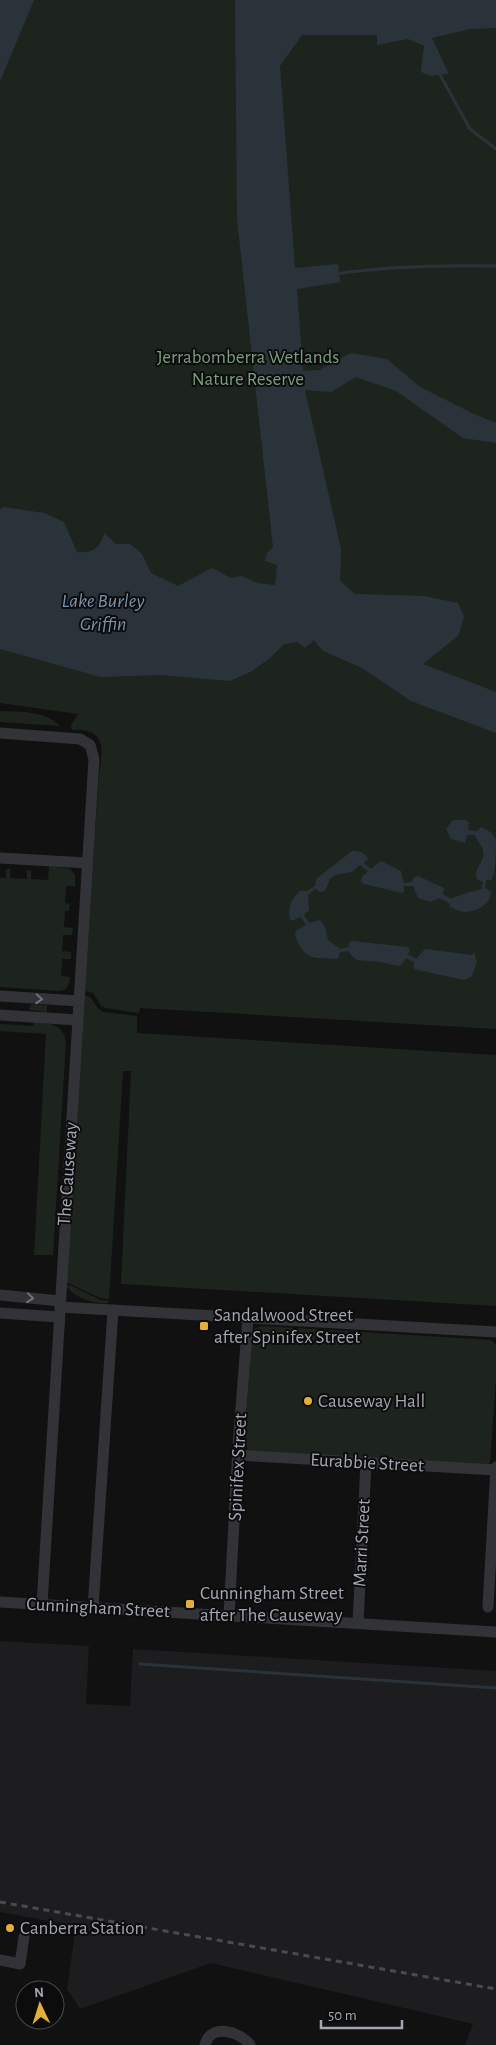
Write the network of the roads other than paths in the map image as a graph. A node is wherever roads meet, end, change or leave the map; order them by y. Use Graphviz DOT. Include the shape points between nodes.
graph roads {
  1 [pos="0,733"];
  2 [pos="0,858"];
  3 [pos="87,863"];
  4 [pos="0,996"];
  5 [pos="79,1001"];
  6 [pos="0,1015"];
  7 [pos="78,1020"];
  8 [pos="0,1295"];
  9 [pos="59,1308"];
  10 [pos="113,1310"];
  11 [pos="0,1314"];
  12 [pos="248,1318"];
  13 [pos="496,1332"];
  14 [pos="238,1455"];
  15 [pos="366,1463"];
  16 [pos="496,1469"];
  17 [pos="0,1602"];
  18 [pos="42,1604"];
  19 [pos="488,1606"];
  20 [pos="93,1608"];
  21 [pos="229,1616"];
  22 [pos="358,1623"];
  23 [pos="496,1632"];
  24 [pos="24,1937"];
  25 [pos="0,1960"];
  26 [pos="205,2045"];
  27 [pos="250,2045"];
  1 -- 3 [label="street, The Causeway" via="80,739 90,745 94,762"];
  2 -- 3 [label="street"];
  3 -- 5 [label="street, The Causeway"];
  4 -- 5 [label="street, one-way"];
  5 -- 7 [label="street, The Causeway"];
  6 -- 7 [label="street"];
  7 -- 9 [label="street, The Causeway"];
  8 -- 9 [label="street, one-way"];
  9 -- 10 [label="street"];
  9 -- 11 [label="street"];
  9 -- 18 [label="street, The Causeway"];
  10 -- 12 [label="street"];
  10 -- 20 [label="street"];
  12 -- 13 [label="street"];
  12 -- 14 [label="street, Spinifex Street"];
  14 -- 15 [label="street, Eurabbie Street"];
  14 -- 21 [label="street, Spinifex Street"];
  15 -- 16 [label="street, Eurabbie Street"];
  15 -- 22 [label="street, Marri Street"];
  16 -- 19 [label="street"];
  17 -- 18 [label="street, Cunningham Street"];
  18 -- 20 [label="street, Cunningham Street"];
  20 -- 21 [label="street, Cunningham Street"];
  21 -- 22 [label="street, Cunningham Street"];
  22 -- 23 [label="street, Cunningham Street"];
  24 -- 25 [label="street" via="20,1964"];
  26 -- 27 [label="street" via="212,2032 222,2030"];
}
